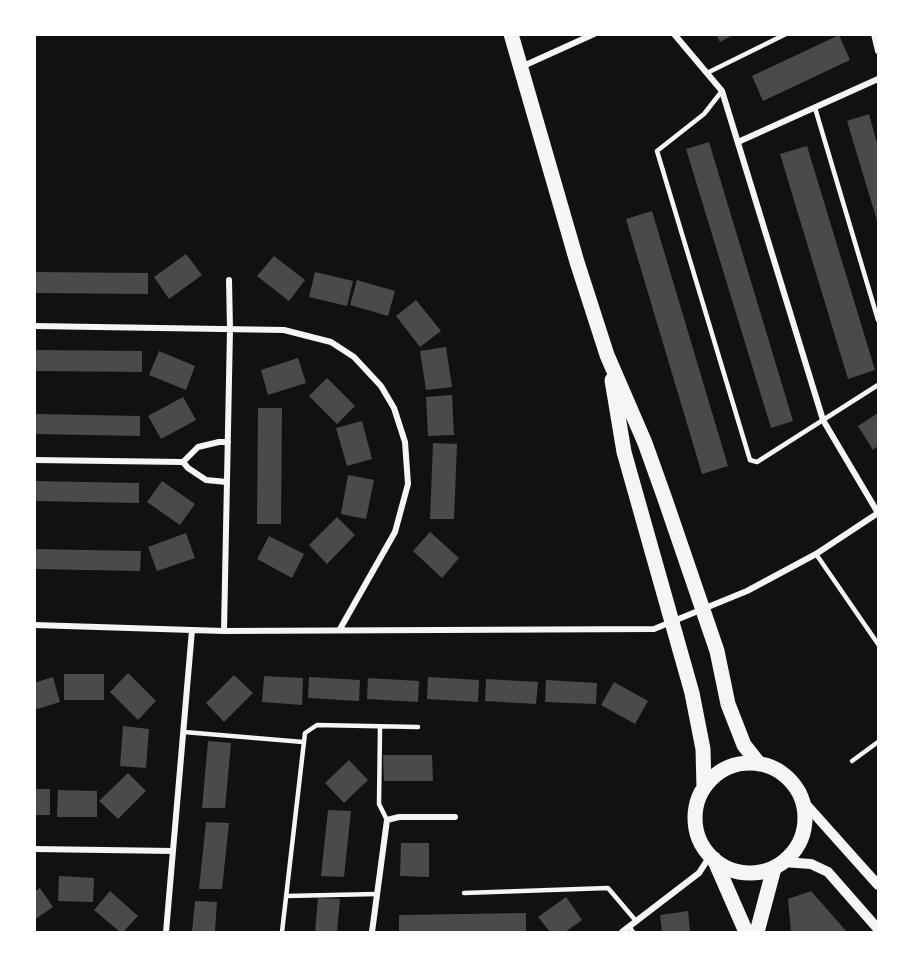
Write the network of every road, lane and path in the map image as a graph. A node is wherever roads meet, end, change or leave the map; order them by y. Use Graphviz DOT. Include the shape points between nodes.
graph roads {
  1 [pos="511,34"];
  2 [pos="594,34"];
  3 [pos="674,34"];
  4 [pos="786,34"];
  5 [pos="874,34"];
  6 [pos="879,51"];
  7 [pos="521,68"];
  8 [pos="707,73"];
  9 [pos="879,79"];
  10 [pos="722,91"];
  11 [pos="815,108"];
  12 [pos="738,142"];
  13 [pos="229,280"];
  14 [pos="879,320"];
  15 [pos="34,326"];
  16 [pos="230,329"];
  17 [pos="607,355"];
  18 [pos="879,385"];
  19 [pos="823,420"];
  20 [pos="228,442"];
  21 [pos="34,460"];
  22 [pos="183,462"];
  23 [pos="228,482"];
  24 [pos="878,513"];
  25 [pos="816,554"];
  26 [pos="703,610"];
  27 [pos="673,623"];
  28 [pos="34,625"];
  29 [pos="340,629"];
  30 [pos="192,630"];
  31 [pos="224,631"];
  32 [pos="879,644"];
  33 [pos="380,727"];
  34 [pos="418,727"];
  35 [pos="184,732"];
  36 [pos="303,742"];
  37 [pos="879,742"];
  38 [pos="852,760"];
  39 [pos="759,764"];
  40 [pos="704,788"];
  41 [pos="802,800"];
  42 [pos="455,818"];
  43 [pos="387,820"];
  44 [pos="34,849"];
  45 [pos="173,851"];
  46 [pos="712,857"];
  47 [pos="778,865"];
  48 [pos="879,885"];
  49 [pos="464,893"];
  50 [pos="377,894"];
  51 [pos="286,896"];
  52 [pos="636,921"];
  53 [pos="879,928"];
  54 [pos="631,929"];
  55 [pos="166,933"];
  56 [pos="282,933"];
  57 [pos="372,933"];
  58 [pos="622,933"];
  59 [pos="746,933"];
  60 [pos="757,933"];
  1 -- 7 [label="main road"];
  2 -- 7 [label="street"];
  3 -- 8 [label="street"];
  4 -- 8 [label="lane"];
  5 -- 6 [label="street"];
  7 -- 17 [label="main road"];
  8 -- 10 [label="street"];
  9 -- 11 [label="street"];
  10 -- 12 [label="street"];
  10 -- 19 [label="lane" via="704,114 657,151 750,460 756,462"];
  11 -- 12 [label="street"];
  11 -- 14 [label="lane"];
  12 -- 19 [label="street"];
  13 -- 16 [label="street"];
  15 -- 16 [label="street"];
  16 -- 20 [label="street"];
  16 -- 29 [label="street" via="284,330 331,342 354,357 381,386 401,424 408,461 403,512 384,555"];
  17 -- 26 [label="main road" via="645,443"];
  17 -- 27 [label="main road" via="624,452"];
  18 -- 19 [label="lane"];
  19 -- 24 [label="street"];
  20 -- 22 [label="street" via="198,447"];
  20 -- 23 [label="street"];
  21 -- 22 [label="street"];
  22 -- 23 [label="street" via="206,480"];
  23 -- 31 [label="street"];
  24 -- 25 [label="street"];
  25 -- 26 [label="street"];
  25 -- 32 [label="lane"];
  26 -- 27 [label="street"];
  26 -- 39 [label="main road" via="728,704 744,745"];
  27 -- 29 [label="street" via="627,631"];
  27 -- 40 [label="main road" via="704,749"];
  28 -- 30 [label="street"];
  29 -- 31 [label="street"];
  30 -- 31 [label="street"];
  30 -- 35 [label="street"];
  33 -- 34 [label="lane"];
  33 -- 36 [label="lane" via="312,726"];
  33 -- 43 [label="lane" via="379,804"];
  35 -- 36 [label="lane"];
  35 -- 45 [label="street"];
  36 -- 51 [label="lane"];
  37 -- 38 [label="lane"];
  39 -- 40 [label="main road" via="731,766"];
  39 -- 41 [label="main road" via="785,776"];
  40 -- 46 [label="main road" via="695,820 698,836"];
  41 -- 47 [label="main road" via="804,830 795,849"];
  41 -- 48 [label="street"];
  42 -- 43 [label="street"];
  43 -- 50 [label="street"];
  44 -- 45 [label="street"];
  45 -- 55 [label="street"];
  46 -- 47 [label="main road" via="742,872 756,873"];
  46 -- 52 [label="street" via="699,873"];
  46 -- 59 [label="main road"];
  47 -- 53 [label="street" via="810,864 828,872"];
  47 -- 60 [label="main road"];
  49 -- 52 [label="lane" via="608,888"];
  50 -- 51 [label="lane"];
  50 -- 57 [label="street"];
  51 -- 56 [label="lane"];
  52 -- 54 [label="street"];
  54 -- 58 [label="street"];
}
